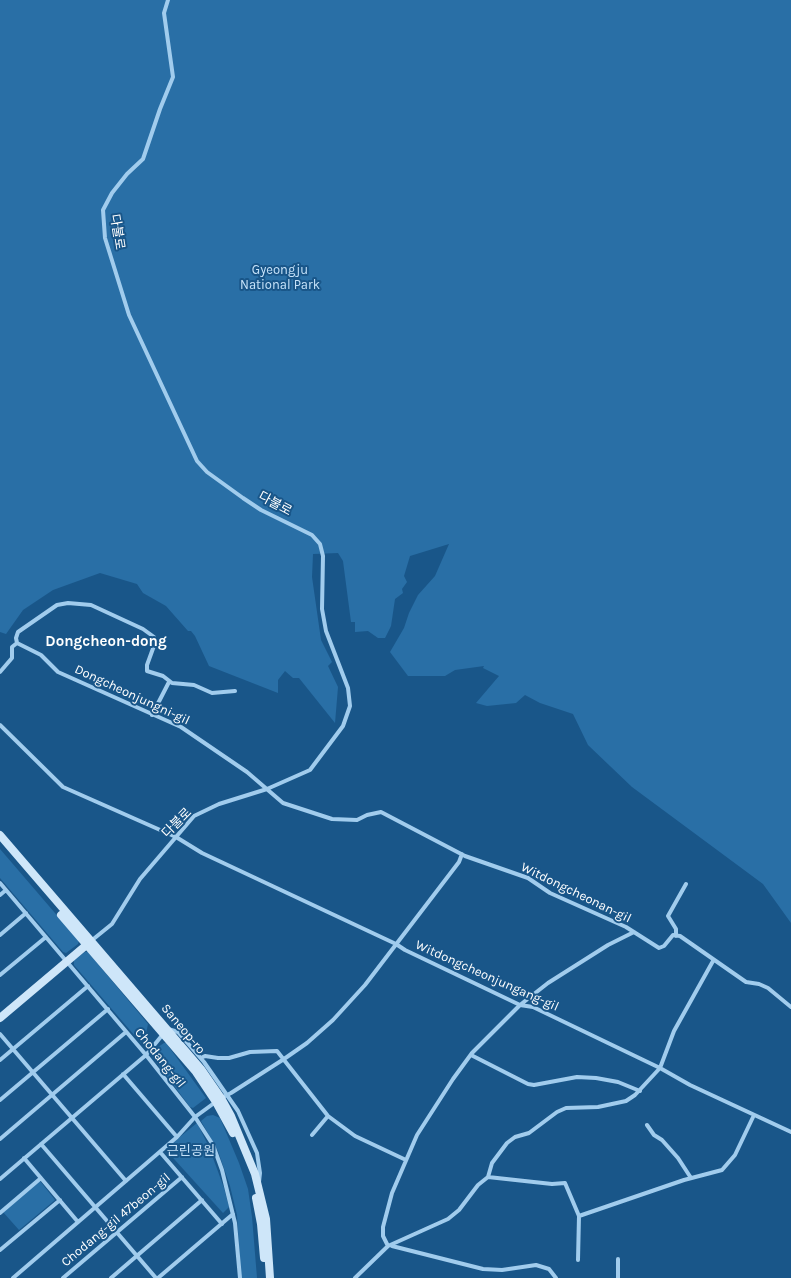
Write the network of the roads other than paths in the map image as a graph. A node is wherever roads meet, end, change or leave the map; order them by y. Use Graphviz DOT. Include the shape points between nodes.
graph roads {
  1 [pos="168,0"];
  2 [pos="17,643"];
  3 [pos="0,672"];
  4 [pos="169,682"];
  5 [pos="235,691"];
  6 [pos="152,715"];
  7 [pos="0,725"];
  8 [pos="267,789"];
  9 [pos="0,835"];
  10 [pos="176,837"];
  11 [pos="0,842"];
  12 [pos="462,854"];
  13 [pos="0,883"];
  14 [pos="686,884"];
  15 [pos="6,890"];
  16 [pos="0,895"];
  17 [pos="26,913"];
  18 [pos="634,932"];
  19 [pos="0,935"];
  20 [pos="676,936"];
  21 [pos="46,937"];
  22 [pos="88,943"];
  23 [pos="396,944"];
  24 [pos="68,961"];
  25 [pos="713,961"];
  26 [pos="0,975"];
  27 [pos="88,986"];
  28 [pos="520,1005"];
  29 [pos="791,1007"];
  30 [pos="108,1009"];
  31 [pos="0,1018"];
  32 [pos="165,1031"];
  33 [pos="126,1032"];
  34 [pos="0,1034"];
  35 [pos="13,1049"];
  36 [pos="471,1055"];
  37 [pos="146,1056"];
  38 [pos="201,1058"];
  39 [pos="284,1059"];
  40 [pos="0,1060"];
  41 [pos="660,1068"];
  42 [pos="33,1073"];
  43 [pos="123,1074"];
  44 [pos="640,1091"];
  45 [pos="52,1095"];
  46 [pos="222,1098"];
  47 [pos="0,1100"];
  48 [pos="754,1115"];
  49 [pos="328,1116"];
  50 [pos="195,1117"];
  51 [pos="72,1118"];
  52 [pos="647,1125"];
  53 [pos="791,1132"];
  54 [pos="312,1135"];
  55 [pos="178,1137"];
  56 [pos="0,1139"];
  57 [pos="41,1144"];
  58 [pos="160,1152"];
  59 [pos="24,1158"];
  60 [pos="406,1160"];
  61 [pos="488,1177"];
  62 [pos="41,1178"];
  63 [pos="182,1178"];
  64 [pos="690,1178"];
  65 [pos="0,1179"];
  66 [pos="126,1181"];
  67 [pos="60,1200"];
  68 [pos="202,1200"];
  69 [pos="95,1208"];
  70 [pos="0,1213"];
  71 [pos="233,1214"];
  72 [pos="579,1216"];
  73 [pos="78,1222"];
  74 [pos="222,1224"];
  75 [pos="116,1232"];
  76 [pos="390,1246"];
  77 [pos="0,1250"];
  78 [pos="137,1256"];
  79 [pos="618,1259"];
  80 [pos="578,1260"];
  81 [pos="13,1278"];
  82 [pos="63,1278"];
  83 [pos="111,1278"];
  84 [pos="157,1278"];
  85 [pos="240,1278"];
  86 [pos="265,1278"];
  87 [pos="270,1278"];
  88 [pos="355,1278"];
  89 [pos="556,1278"];
  90 [pos="618,1278"];
  1 -- 8 [label="street, 다불로" via="164,13 173,77 143,159 112,193 103,210 105,238 129,315 197,461 207,472 243,498 261,510 312,534 320,544 323,556 322,609 326,631 348,688 350,706 343,726 310,770"];
  2 -- 3 [label="street" via="12,647 12,658"];
  2 -- 4 [label="street" via="18,632 57,605 91,605 150,633 155,643 146,670 163,676"];
  2 -- 6 [label="street, Dongcheonjungni-gil" via="42,655 58,672"];
  4 -- 5 [label="street" via="194,685 212,693"];
  4 -- 6 [label="street"];
  6 -- 8 [label="street, Dongcheonjungni-gil" via="181,727 247,772"];
  7 -- 10 [label="street, Witdongcheonjungang-gil" via="63,787"];
  8 -- 10 [label="street, 다불로" via="219,804 194,816"];
  8 -- 12 [label="street, Witdongcheonan-gil" via="283,802 332,818 356,820 381,812"];
  9 -- 22 [label="street, Saneop-ro"];
  10 -- 22 [label="street, 다불로" via="140,879 112,924"];
  10 -- 23 [label="street, Witdongcheonjungang-gil" via="202,853"];
  11 -- 22 [label="street, Saneop-ro"];
  12 -- 18 [label="street, Witdongcheonan-gil" via="528,878 550,893"];
  12 -- 23 [label="street"];
  13 -- 15 [label="street, Chodang-gil"];
  14 -- 20 [label="street" via="668,916 676,929"];
  15 -- 16 [label="street"];
  15 -- 17 [label="street, Chodang-gil"];
  17 -- 19 [label="street"];
  17 -- 21 [label="street, Chodang-gil"];
  18 -- 20 [label="street, Witdongcheonan-gil" via="659,948 673,935"];
  18 -- 28 [label="street" via="577,964"];
  20 -- 25 [label="street" via="680,936"];
  21 -- 24 [label="street, Chodang-gil"];
  21 -- 26 [label="street"];
  22 -- 24 [label="street"];
  22 -- 32 [label="street, Saneop-ro"];
  23 -- 28 [label="street, Witdongcheonjungang-gil"];
  23 -- 39 [label="street" via="365,985 333,1020"];
  24 -- 27 [label="street, Chodang-gil"];
  24 -- 31 [label="street"];
  25 -- 29 [label="street" via="746,982 768,988"];
  25 -- 41 [label="street" via="674,1031"];
  27 -- 30 [label="street, Chodang-gil"];
  27 -- 35 [label="street"];
  28 -- 36 [label="street"];
  28 -- 41 [label="street, Witdongcheonjungang-gil" via="533,1008"];
  30 -- 33 [label="street, Chodang-gil"];
  30 -- 42 [label="street"];
  32 -- 37 [label="street"];
  32 -- 38 [label="street" via="178,1032"];
  32 -- 46 [label="street, Saneop-ro" via="201,1069"];
  33 -- 37 [label="street, Chodang-gil"];
  33 -- 45 [label="street"];
  34 -- 35 [label="street"];
  35 -- 40 [label="street"];
  35 -- 42 [label="street"];
  36 -- 44 [label="street" via="528,1084 577,1077 596,1078 618,1082"];
  36 -- 60 [label="street" via="417,1135"];
  37 -- 43 [label="street"];
  37 -- 50 [label="street, Chodang-gil"];
  38 -- 39 [label="street" via="229,1058 250,1052 275,1050"];
  38 -- 46 [label="street"];
  39 -- 46 [label="street"];
  39 -- 49 [label="street"];
  41 -- 44 [label="street"];
  41 -- 48 [label="street, Witdongcheonjungang-gil"];
  42 -- 45 [label="street"];
  42 -- 47 [label="street"];
  43 -- 51 [label="street"];
  43 -- 55 [label="street"];
  44 -- 61 [label="street" via="626,1101 598,1107 566,1108 558,1112 529,1133 507,1143 492,1163"];
  45 -- 51 [label="street"];
  45 -- 56 [label="street"];
  46 -- 50 [label="street"];
  46 -- 86 [label="street, Saneop-ro" via="251,1179 261,1224"];
  46 -- 87 [label="street, Saneop-ro" via="258,1185 266,1219"];
  48 -- 53 [label="street, Witdongcheonjungang-gil"];
  48 -- 64 [label="street" via="735,1156 722,1170"];
  49 -- 54 [label="street"];
  49 -- 60 [label="street" via="355,1136"];
  50 -- 55 [label="street"];
  50 -- 71 [label="street, Chodang-gil" via="213,1145"];
  51 -- 57 [label="street"];
  51 -- 66 [label="street"];
  52 -- 64 [label="street" via="678,1158"];
  55 -- 58 [label="street"];
  57 -- 59 [label="street"];
  57 -- 69 [label="street"];
  58 -- 63 [label="street"];
  58 -- 66 [label="street"];
  59 -- 62 [label="street"];
  59 -- 65 [label="street"];
  60 -- 76 [label="street" via="392,1193 383,1227 383,1236"];
  61 -- 72 [label="street" via="564,1183"];
  61 -- 76 [label="street" via="448,1219"];
  62 -- 67 [label="street"];
  62 -- 70 [label="street"];
  63 -- 68 [label="street"];
  63 -- 75 [label="street, Chodang-gil 47beon-gil"];
  64 -- 72 [label="street"];
  66 -- 69 [label="street"];
  67 -- 73 [label="street"];
  67 -- 77 [label="street"];
  68 -- 74 [label="street"];
  68 -- 78 [label="street"];
  69 -- 73 [label="street"];
  69 -- 75 [label="street"];
  71 -- 74 [label="street"];
  71 -- 85 [label="street, Chodang-gil"];
  72 -- 80 [label="street"];
  73 -- 81 [label="street"];
  74 -- 84 [label="street"];
  75 -- 78 [label="street"];
  75 -- 82 [label="street, Chodang-gil 47beon-gil"];
  76 -- 88 [label="street"];
  76 -- 89 [label="street" via="483,1269 502,1270 536,1265 549,1269"];
  78 -- 83 [label="street"];
  78 -- 84 [label="street"];
  79 -- 90 [label="street"];
}
